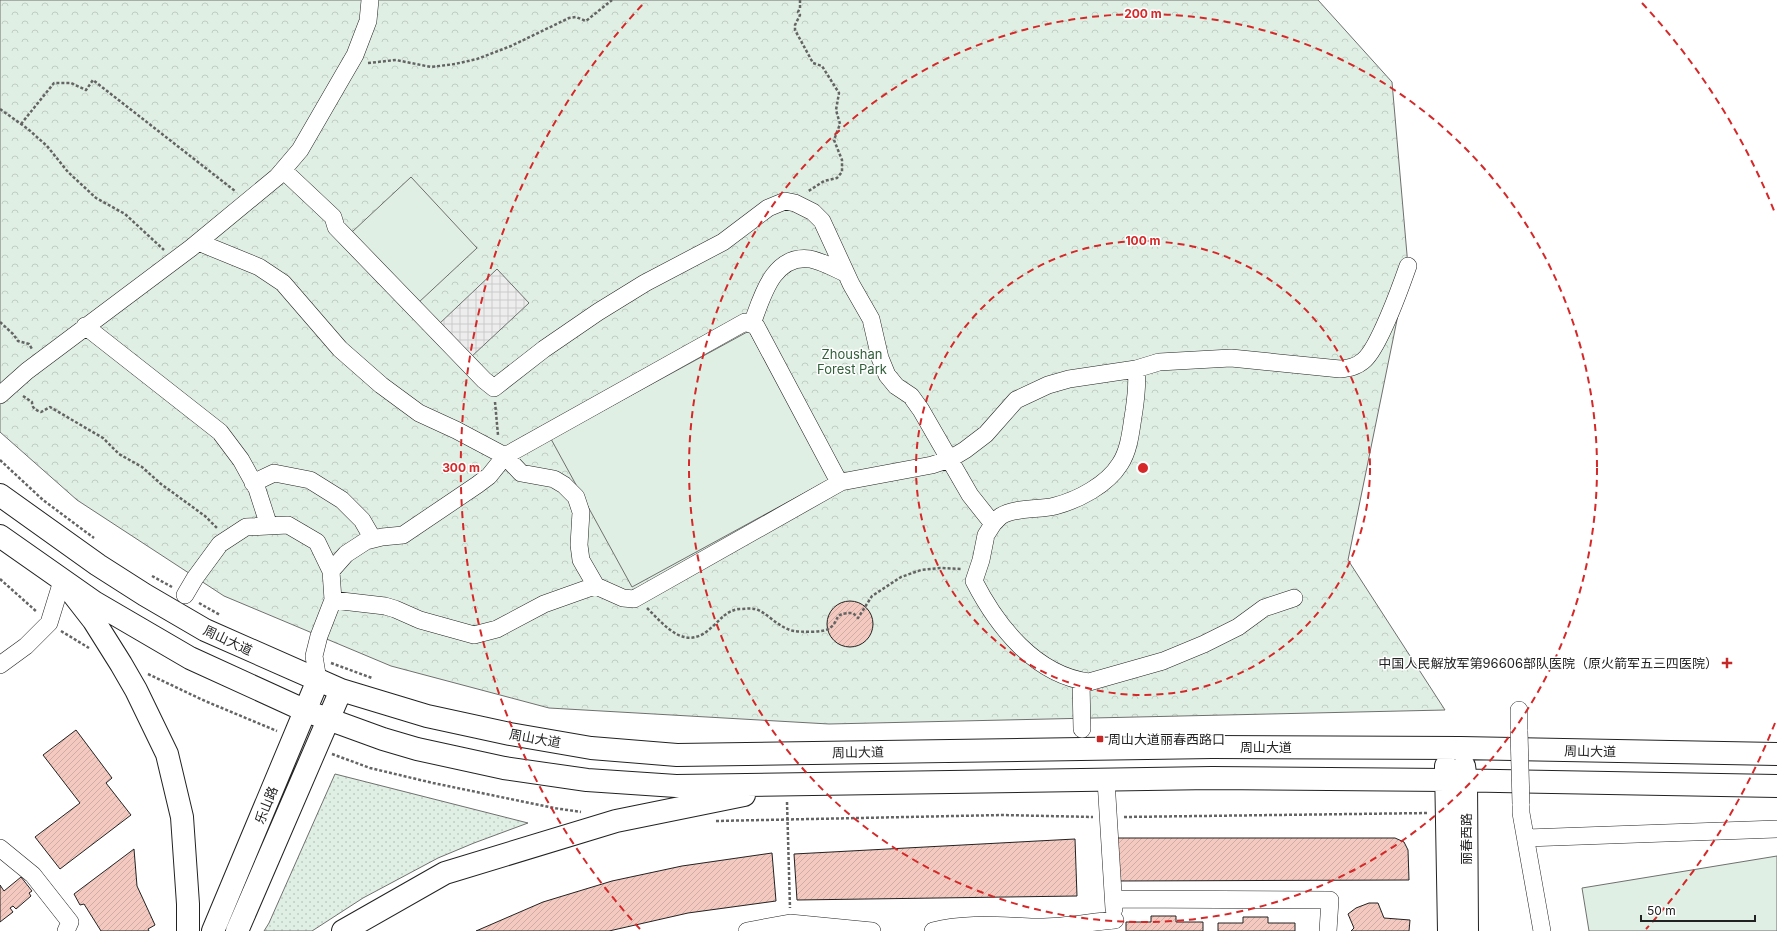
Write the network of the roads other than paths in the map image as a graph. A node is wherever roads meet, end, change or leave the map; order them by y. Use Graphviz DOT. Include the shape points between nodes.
graph roads {
  1 [pos="370,0"];
  2 [pos="283,170"];
  3 [pos="198,242"];
  4 [pos="1408,266"];
  5 [pos="845,272"];
  6 [pos="752,324"];
  7 [pos="85,326"];
  8 [pos="1136,369"];
  9 [pos="5,390"];
  10 [pos="505,456"];
  11 [pos="950,459"];
  12 [pos="839,482"];
  13 [pos="254,483"];
  14 [pos="0,495"];
  15 [pos="992,524"];
  16 [pos="269,526"];
  17 [pos="0,536"];
  18 [pos="373,539"];
  19 [pos="332,571"];
  20 [pos="62,581"];
  21 [pos="596,586"];
  22 [pos="185,595"];
  23 [pos="1294,598"];
  24 [pos="333,600"];
  25 [pos="0,665"];
  26 [pos="318,680"];
  27 [pos="1082,681"];
  28 [pos="341,690"];
  29 [pos="1519,710"];
  30 [pos="306,711"];
  31 [pos="328,720"];
  32 [pos="1082,729"];
  33 [pos="1454,748"];
  34 [pos="1777,754"];
  35 [pos="1106,780"];
  36 [pos="1456,780"];
  37 [pos="792,786"];
  38 [pos="1777,786"];
  39 [pos="1777,829"];
  40 [pos="1526,838"];
  41 [pos="0,848"];
  42 [pos="1114,899"];
  43 [pos="1115,926"];
  44 [pos="357,928"];
  45 [pos="66,931"];
  46 [pos="188,931"];
  47 [pos="213,931"];
  48 [pos="237,931"];
  49 [pos="746,931"];
  50 [pos="872,931"];
  51 [pos="933,931"];
  52 [pos="1328,931"];
  53 [pos="1449,931"];
  54 [pos="1467,931"];
  55 [pos="1542,931"];
  1 -- 2 [label="lane" via="368,21 354,57 300,150"];
  2 -- 3 [label="lane"];
  2 -- 5 [label="lane" via="333,217 336,227 494,388 598,312 645,283 723,242 768,208 784,201 808,209 822,221"];
  3 -- 7 [label="lane"];
  3 -- 10 [label="lane" via="259,267 283,283 340,348 381,385 419,413"];
  4 -- 8 [label="lane" via="1397,297 1372,350 1364,360 1353,367 1340,369 1231,358 1159,362"];
  5 -- 6 [label="lane" via="812,260 797,258 779,268 764,291"];
  5 -- 11 [label="lane" via="871,319 880,358 887,375 896,386 911,396"];
  6 -- 10 [label="lane" via="745,322"];
  6 -- 12 [label="lane" via="756,326"];
  7 -- 9 [label="lane"];
  7 -- 13 [label="lane" via="220,432"];
  8 -- 11 [label="lane" via="1069,379 1030,392 1016,400 986,434"];
  8 -- 15 [label="lane" via="1135,402 1127,448 1121,463 1112,475 1075,499 1056,506 1002,515"];
  10 -- 18 [label="lane" via="489,476 403,535"];
  10 -- 21 [label="lane" via="521,473 554,480 564,485 576,497 581,512 581,560"];
  11 -- 12 [label="lane" via="932,465"];
  11 -- 15 [label="lane" via="970,495"];
  12 -- 21 [label="lane" via="634,599 623,598"];
  13 -- 16 [label="lane"];
  13 -- 18 [label="lane" via="274,473 310,480 342,500 362,520"];
  14 -- 26 [label="main road, 周山大道" via="98,565 158,603 205,630"];
  15 -- 27 [label="lane" via="986,535 974,581 982,597 1008,635 1029,654 1052,669"];
  16 -- 19 [label="lane" via="288,525 317,542"];
  16 -- 22 [label="lane" via="246,527 220,544"];
  17 -- 20 [label="main road"];
  18 -- 19 [label="lane" via="346,554"];
  19 -- 24 [label="lane"];
  20 -- 25 [label="lane" via="49,623 26,646"];
  20 -- 30 [label="main road" via="190,658"];
  20 -- 46 [label="main road" via="94,622 121,664 167,754 182,817"];
  21 -- 24 [label="lane" via="544,604 497,629 474,635 420,620 390,608"];
  23 -- 27 [label="lane" via="1264,608 1238,627 1163,661 1089,682"];
  24 -- 26 [label="lane" via="314,656"];
  26 -- 28 [label="main road, 周山大道"];
  26 -- 30 [label="main road, 乐山路"];
  27 -- 32 [label="lane"];
  28 -- 31 [label="main road, 乐山路"];
  28 -- 33 [label="main road, 周山大道" via="427,716 510,734 591,748 677,754 1212,747"];
  29 -- 40 [label="lane, bridge" via="1521,804"];
  30 -- 31 [label="main road"];
  30 -- 47 [label="main road, 乐山路"];
  31 -- 37 [label="main road" via="417,749 511,769 587,780 676,786"];
  31 -- 48 [label="main road, 乐山路"];
  33 -- 34 [label="main road, 周山大道"];
  33 -- 36 [label="main road, 丽春西路"];
  35 -- 36 [label="main road"];
  35 -- 37 [label="main road"];
  35 -- 42 [label="lane"];
  36 -- 38 [label="main road"];
  36 -- 53 [label="main road, 丽春西路"];
  36 -- 54 [label="main road, 丽春西路"];
  37 -- 44 [label="main road" via="616,821 445,872"];
  39 -- 40 [label="lane"];
  40 -- 55 [label="lane"];
  41 -- 45 [label="lane" via="33,875 70,922"];
  42 -- 43 [label="lane"];
  42 -- 52 [label="lane" via="1330,900"];
  43 -- 51 [label="lane" via="1036,927 992,924 949,927"];
  49 -- 50 [label="lane" via="790,923"];
}
